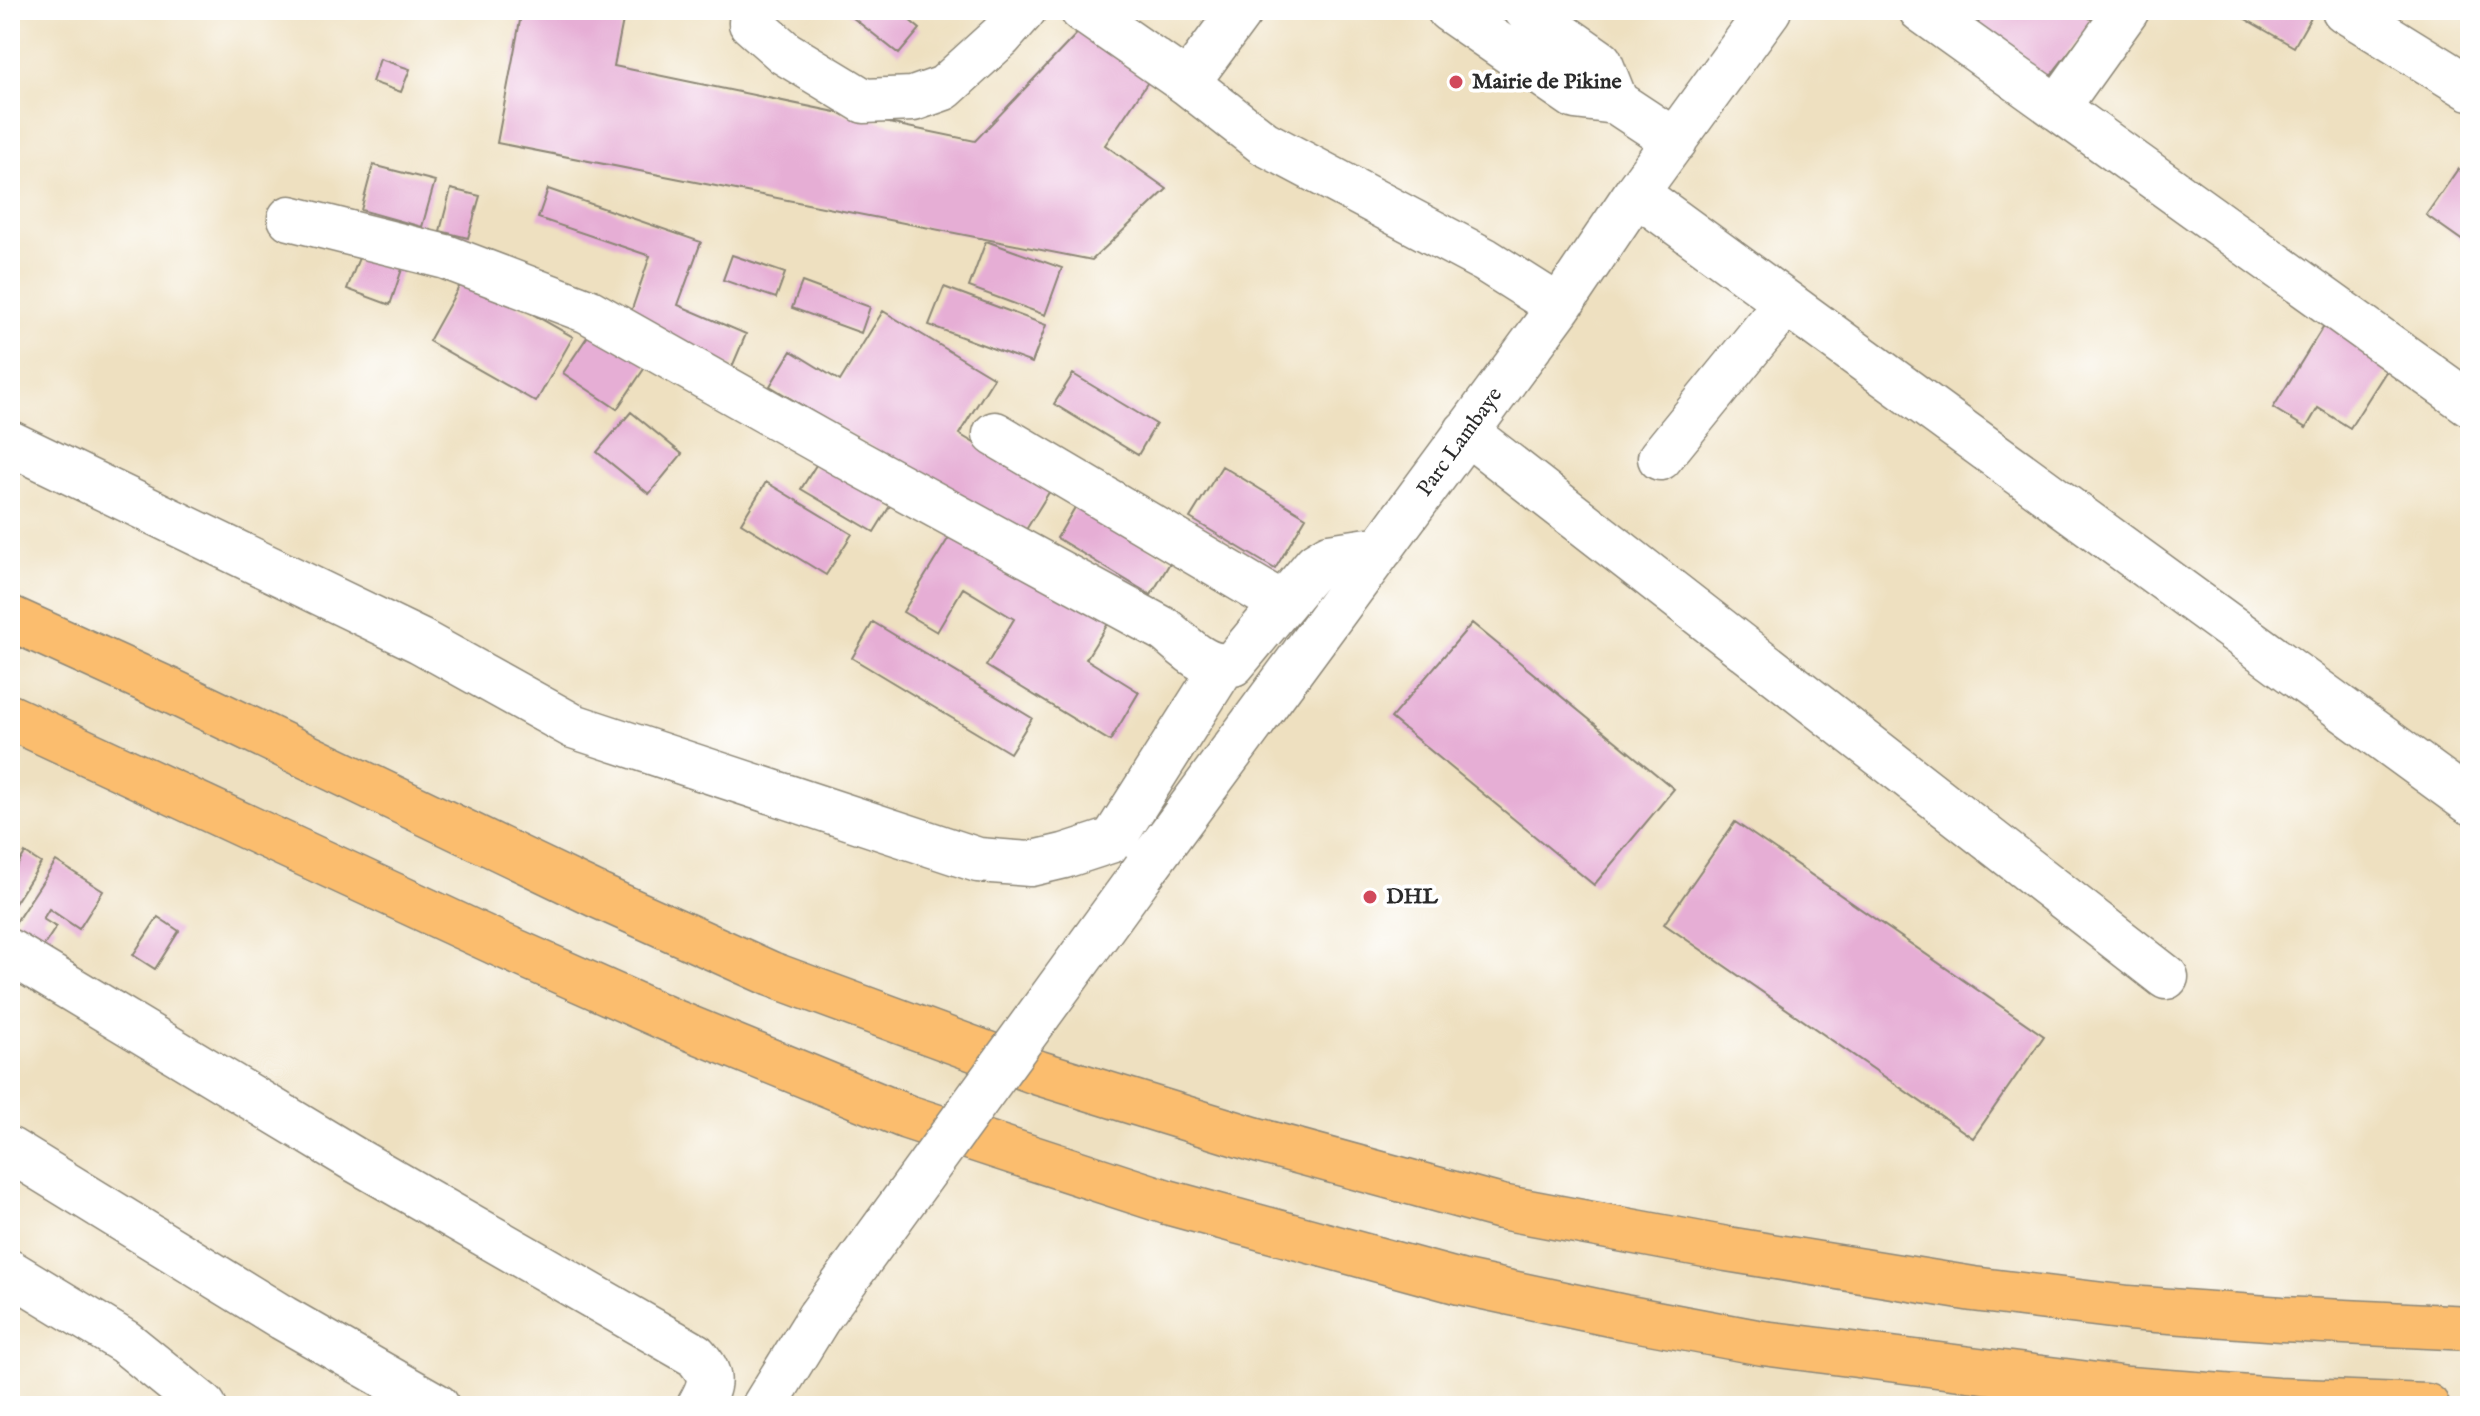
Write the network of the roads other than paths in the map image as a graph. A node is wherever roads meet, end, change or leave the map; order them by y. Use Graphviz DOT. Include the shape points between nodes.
graph roads {
  1 [pos="752,10"];
  2 [pos="1024,10"];
  3 [pos="1082,10"];
  4 [pos="1241,10"];
  5 [pos="1449,10"];
  6 [pos="1769,10"];
  7 [pos="1921,10"];
  8 [pos="2127,10"];
  9 [pos="2344,10"];
  10 [pos="1545,15"];
  11 [pos="1187,83"];
  12 [pos="2470,88"];
  13 [pos="1616,102"];
  14 [pos="2057,108"];
  15 [pos="1675,141"];
  16 [pos="1636,193"];
  17 [pos="290,218"];
  18 [pos="1786,303"];
  19 [pos="1559,307"];
  20 [pos="2470,404"];
  21 [pos="1466,432"];
  22 [pos="995,434"];
  23 [pos="10,443"];
  24 [pos="1660,458"];
  25 [pos="1382,548"];
  26 [pos="1281,603"];
  27 [pos="10,618"];
  28 [pos="1222,668"];
  29 [pos="10,717"];
  30 [pos="2470,802"];
  31 [pos="10,952"];
  32 [pos="2166,977"];
  33 [pos="10,1150"];
  34 [pos="13,1279"];
  35 [pos="2470,1328"];
  36 [pos="204,1406"];
  37 [pos="437,1406"];
  38 [pos="699,1406"];
  39 [pos="764,1406"];
  40 [pos="2427,1406"];
  1 -- 2 [label="street" via="751,23 785,53 864,101 913,99 944,88"];
  3 -- 11 [label="street"];
  4 -- 11 [label="street"];
  5 -- 13 [label="street" via="1575,97"];
  6 -- 15 [label="street, Parc Lambaye"];
  7 -- 14 [label="street"];
  8 -- 14 [label="street"];
  9 -- 12 [label="street"];
  10 -- 13 [label="street" via="1600,62"];
  11 -- 19 [label="street" via="1264,143 1471,253"];
  13 -- 15 [label="street"];
  14 -- 20 [label="street"];
  15 -- 16 [label="street, Parc Lambaye"];
  16 -- 18 [label="street"];
  16 -- 19 [label="street, Parc Lambaye"];
  17 -- 28 [label="street" via="446,257 588,311 1165,630"];
  18 -- 24 [label="street"];
  18 -- 30 [label="street"];
  19 -- 21 [label="street, Parc Lambaye"];
  21 -- 25 [label="street, Parc Lambaye"];
  21 -- 32 [label="street"];
  22 -- 26 [label="street"];
  23 -- 28 [label="street" via="420,641 573,726 978,860 1030,864 1113,840"];
  25 -- 26 [label="street" via="1329,556"];
  25 -- 39 [label="street, Parc Lambaye, bridge" via="819,1317"];
  26 -- 28 [label="street" via="1233,664"];
  27 -- 35 [label="highway" via="771,974 1039,1073 1253,1139 1501,1207 1973,1289 2128,1308"];
  29 -- 40 [label="highway" via="670,1020 907,1117 1167,1202 1460,1282 1763,1343 2128,1389"];
  31 -- 38 [label="street" via="338,1150 695,1355 708,1369 709,1381"];
  33 -- 37 [label="street"];
  34 -- 36 [label="street" via="125,1342"];
}
